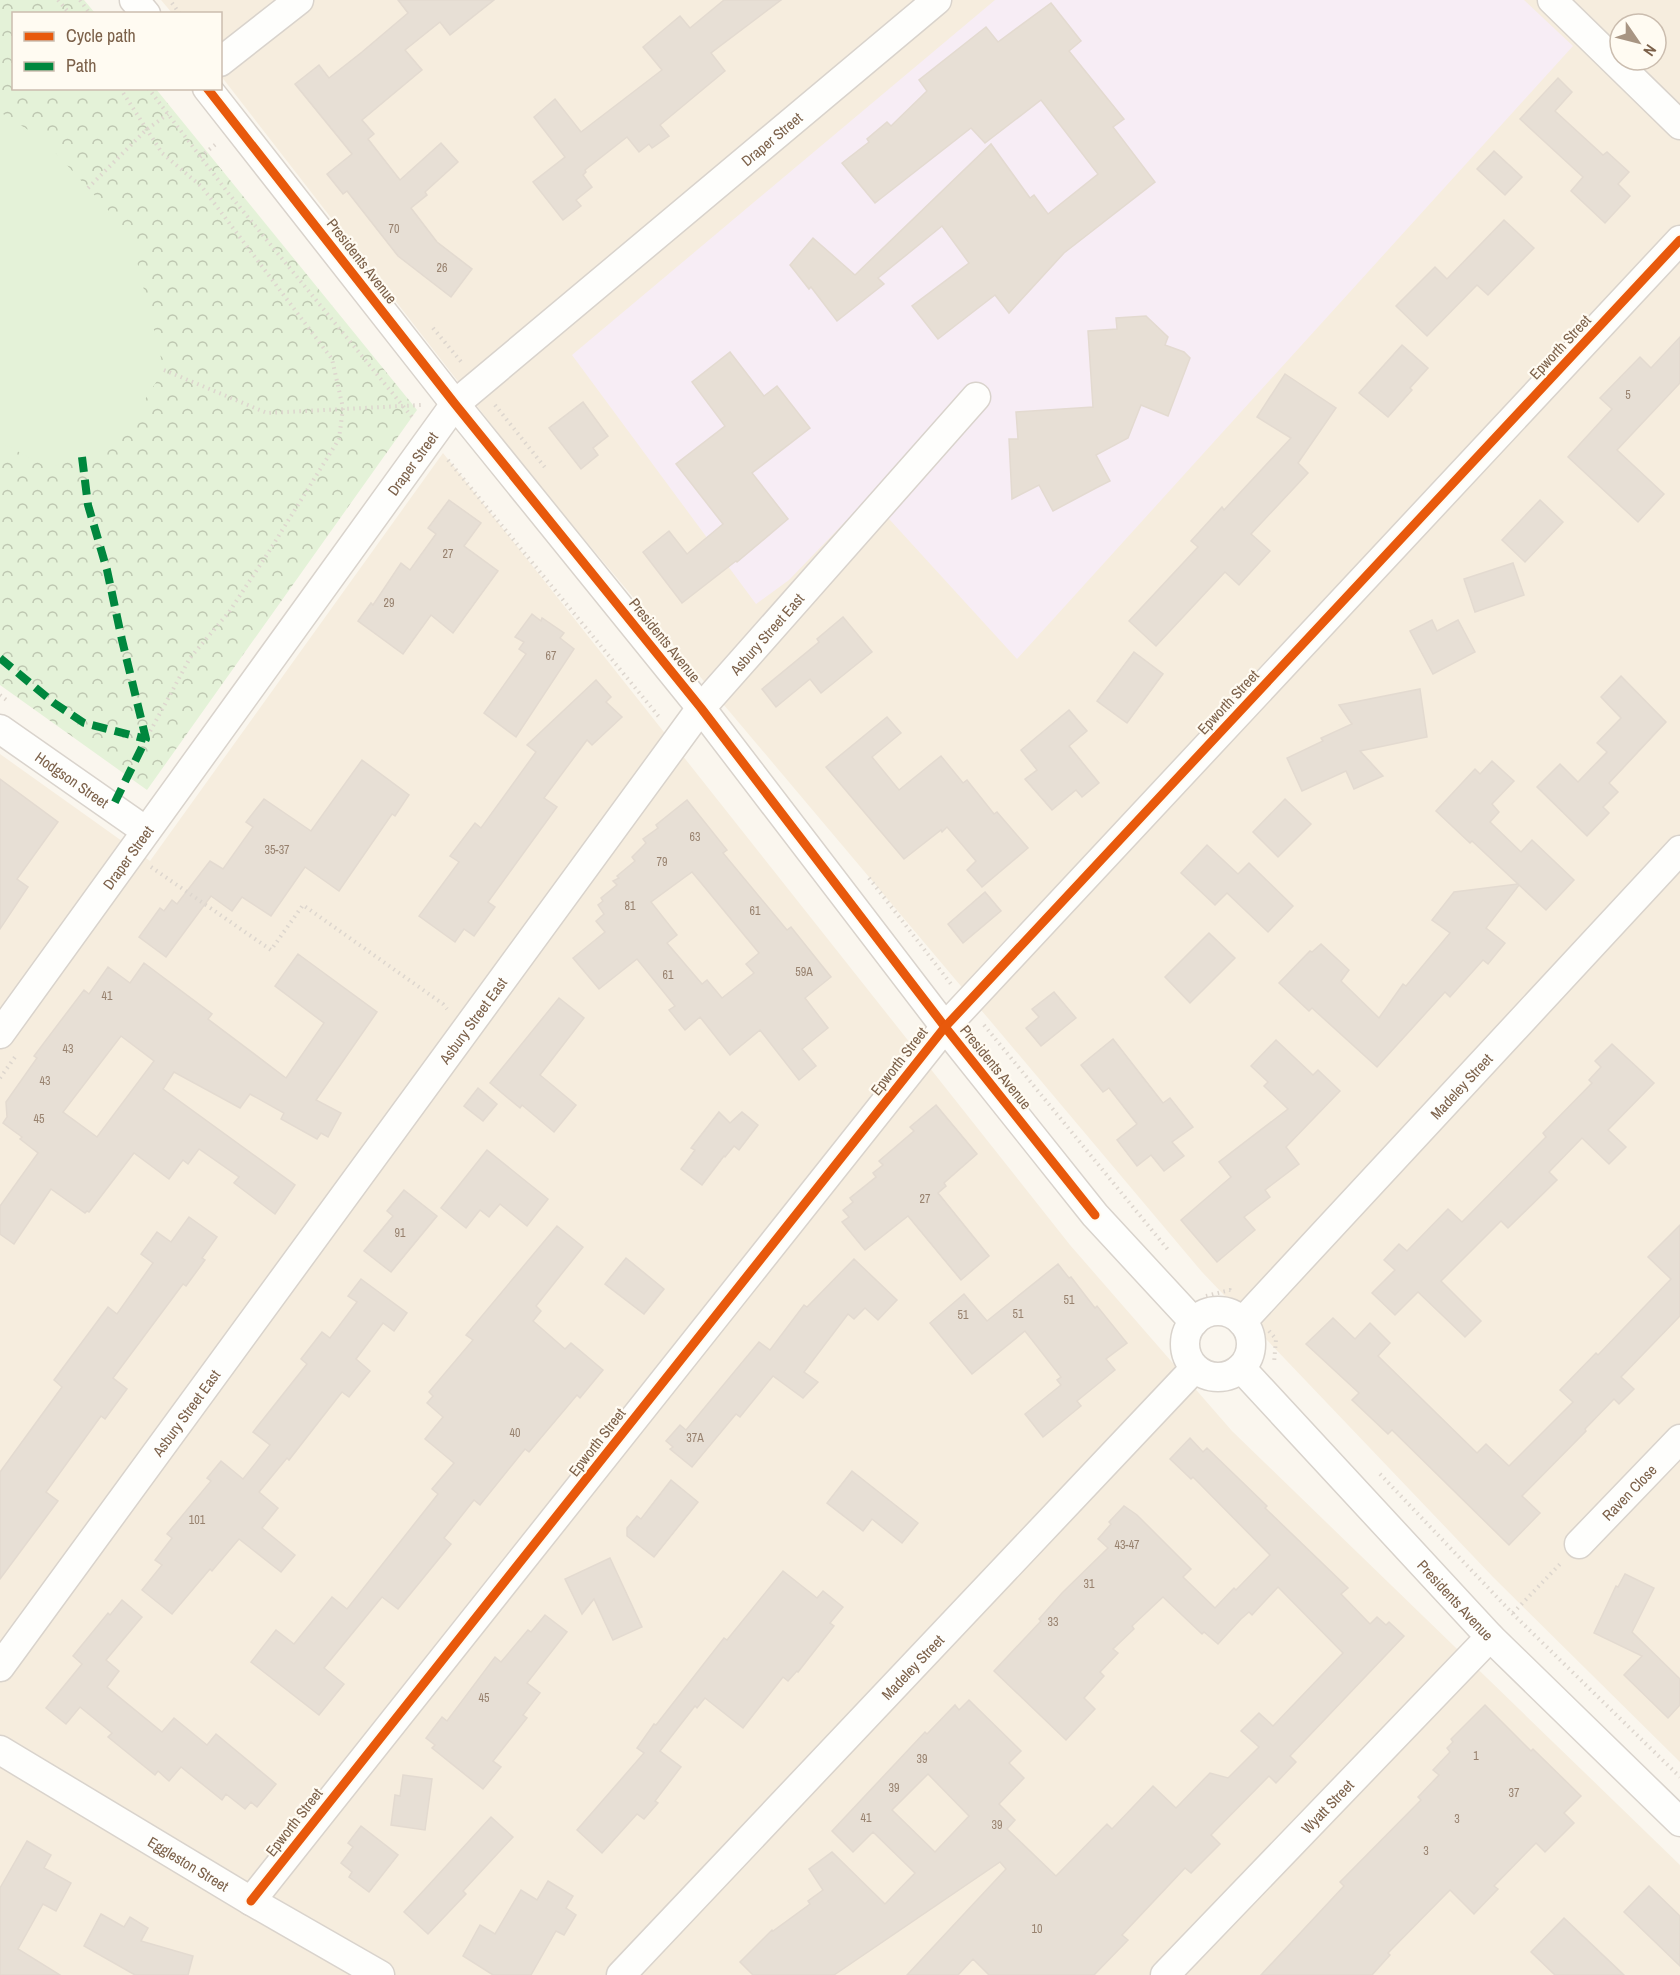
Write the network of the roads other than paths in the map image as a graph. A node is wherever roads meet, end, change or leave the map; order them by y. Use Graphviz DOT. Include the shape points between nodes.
graph roads {
  1 [pos="134,0"];
  2 [pos="299,0"];
  3 [pos="937,0"];
  4 [pos="1552,0"];
  5 [pos="144,12"];
  6 [pos="222,60"];
  7 [pos="209,90"];
  8 [pos="1680,125"];
  9 [pos="1680,240"];
  10 [pos="976,397"];
  11 [pos="455,404"];
  12 [pos="701,708"];
  13 [pos="0,729"];
  14 [pos="146,831"];
  15 [pos="1680,850"];
  16 [pos="945,1027"];
  17 [pos="0,1034"];
  18 [pos="1247,1316"];
  19 [pos="1194,1322"];
  20 [pos="1241,1368"];
  21 [pos="1194,1369"];
  22 [pos="1680,1439"];
  23 [pos="1579,1544"];
  24 [pos="1490,1637"];
  25 [pos="0,1667"];
  26 [pos="0,1750"];
  27 [pos="1680,1822"];
  28 [pos="251,1901"];
  29 [pos="622,1971"];
  30 [pos="380,1975"];
  31 [pos="1165,1975"];
  1 -- 5 [label="street"];
  2 -- 6 [label="street"];
  3 -- 11 [label="street, Draper Street"];
  4 -- 8 [label="street"];
  7 -- 11 [label="street, Presidents Avenue"];
  9 -- 16 [label="street, Epworth Street"];
  10 -- 12 [label="street, Asbury Street East"];
  11 -- 12 [label="street, Presidents Avenue"];
  11 -- 14 [label="street, Draper Street"];
  12 -- 16 [label="street, Presidents Avenue"];
  12 -- 25 [label="street, Asbury Street East"];
  13 -- 14 [label="street, Hodgson Street"];
  14 -- 17 [label="street, Draper Street"];
  15 -- 18 [label="street, Madeley Street"];
  16 -- 19 [label="street, Presidents Avenue" via="1095,1215"];
  16 -- 28 [label="street, Epworth Street"];
  18 -- 19 [label="street" via="1218,1311 1204,1314"];
  18 -- 20 [label="street" via="1251,1345 1249,1358"];
  19 -- 21 [label="street" via="1184,1346"];
  20 -- 21 [label="street" via="1218,1378"];
  20 -- 24 [label="street, Presidents Avenue"];
  21 -- 29 [label="street, Madeley Street"];
  22 -- 23 [label="street, Raven Close"];
  24 -- 27 [label="street, Presidents Avenue"];
  24 -- 31 [label="street, Wyatt Street"];
  26 -- 28 [label="street, Eggleston Street"];
  28 -- 30 [label="street, Eggleston Street"];
}
